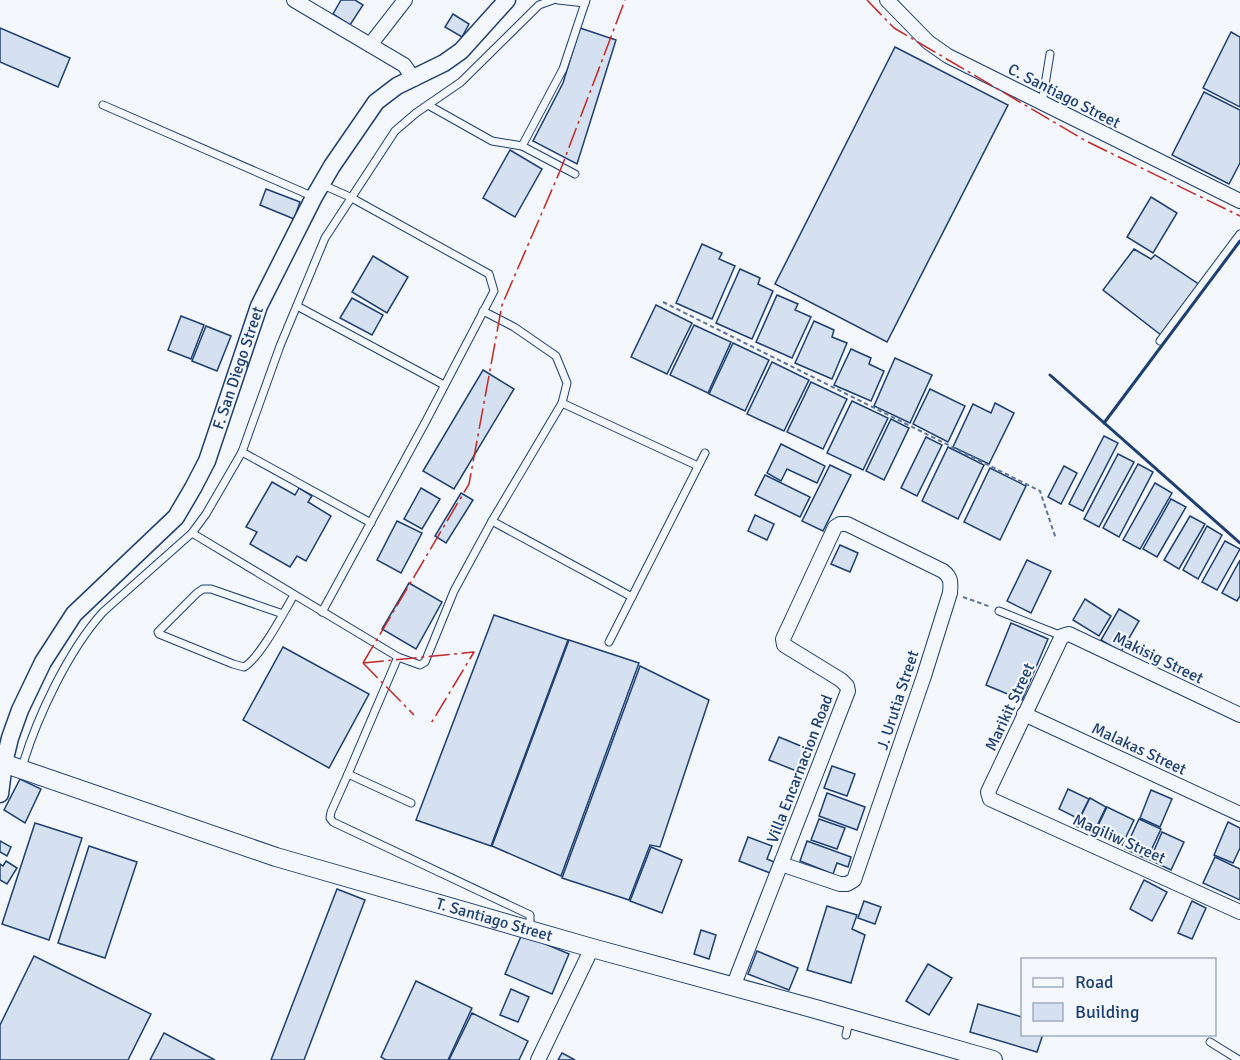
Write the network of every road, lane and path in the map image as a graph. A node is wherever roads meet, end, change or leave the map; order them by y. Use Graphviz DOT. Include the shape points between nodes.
graph roads {
  1 [pos="294,0"];
  2 [pos="405,0"];
  3 [pos="507,0"];
  4 [pos="553,0"];
  5 [pos="558,0"];
  6 [pos="887,0"];
  7 [pos="585,2"];
  8 [pos="370,45"];
  9 [pos="1050,54"];
  10 [pos="414,79"];
  11 [pos="1042,104"];
  12 [pos="103,105"];
  13 [pos="428,105"];
  14 [pos="522,146"];
  15 [pos="575,174"];
  16 [pos="317,191"];
  17 [pos="350,196"];
  18 [pos="1240,201"];
  19 [pos="1240,234"];
  20 [pos="663,302"];
  21 [pos="297,306"];
  22 [pos="483,311"];
  23 [pos="1160,341"];
  24 [pos="444,385"];
  25 [pos="562,403"];
  26 [pos="242,452"];
  27 [pos="705,453"];
  28 [pos="698,466"];
  29 [pos="492,521"];
  30 [pos="371,523"];
  31 [pos="192,533"];
  32 [pos="1056,539"];
  33 [pos="950,592"];
  34 [pos="294,595"];
  35 [pos="632,597"];
  36 [pos="999,610"];
  37 [pos="322,612"];
  38 [pos="283,614"];
  39 [pos="1062,636"];
  40 [pos="609,642"];
  41 [pos="398,657"];
  42 [pos="1024,714"];
  43 [pos="1240,715"];
  44 [pos="10,738"];
  45 [pos="29,745"];
  46 [pos="8,765"];
  47 [pos="348,774"];
  48 [pos="988,792"];
  49 [pos="0,794"];
  50 [pos="411,803"];
  51 [pos="1240,814"];
  52 [pos="781,864"];
  53 [pos="1240,912"];
  54 [pos="530,929"];
  55 [pos="592,948"];
  56 [pos="733,987"];
  57 [pos="1210,1042"];
  58 [pos="538,1060"];
  59 [pos="993,1060"];
  60 [pos="1239,1060"];
  1 -- 8 [label="street"];
  2 -- 8 [label="street"];
  3 -- 10 [label="street, F. San Diego Street" via="461,51"];
  4 -- 13 [label="lane" via="539,5 461,82"];
  5 -- 7 [label="lane"];
  6 -- 11 [label="street, C. Santiago Street" via="928,42 948,56"];
  7 -- 14 [label="lane" via="563,69"];
  8 -- 10 [label="street" via="404,65"];
  9 -- 11 [label="lane"];
  10 -- 16 [label="street, F. San Diego Street" via="376,102"];
  11 -- 18 [label="street, C. Santiago Street"];
  12 -- 16 [label="lane"];
  13 -- 14 [label="lane" via="492,141"];
  13 -- 17 [label="lane" via="394,131"];
  14 -- 15 [label="lane"];
  16 -- 17 [label="lane"];
  16 -- 44 [label="street, F. San Diego Street" via="259,306 207,460 193,488 176,517 74,614 43,662"];
  17 -- 21 [label="lane" via="325,238"];
  17 -- 22 [label="lane" via="489,274 494,291"];
  19 -- 23 [label="lane"];
  20 -- 32 [label="path" via="1040,491"];
  21 -- 24 [label="lane"];
  21 -- 26 [label="lane"];
  22 -- 24 [label="lane"];
  22 -- 25 [label="lane" via="556,356 567,383"];
  24 -- 30 [label="lane"];
  25 -- 28 [label="lane"];
  25 -- 29 [label="lane"];
  26 -- 30 [label="lane"];
  26 -- 31 [label="lane"];
  27 -- 28 [label="lane"];
  28 -- 35 [label="lane"];
  29 -- 35 [label="lane"];
  29 -- 41 [label="lane" via="454,591 425,662 420,665"];
  30 -- 37 [label="lane"];
  31 -- 34 [label="lane"];
  31 -- 45 [label="lane" via="92,624 55,687"];
  33 -- 36 [label="path"];
  33 -- 52 [label="street, J. Urutia Street" via="854,880 840,884"];
  33 -- 52 [label="street, Villa Encarnacion Road" via="949,576 942,571 847,524 835,527 783,639 784,645 841,680 848,691"];
  34 -- 37 [label="lane"];
  34 -- 38 [label="lane"];
  35 -- 40 [label="lane"];
  36 -- 39 [label="lane"];
  37 -- 41 [label="lane"];
  38 -- 38 [label="lane" via="203,589 159,629 159,634 241,667 249,664"];
  39 -- 42 [label="street, Marikit Street"];
  39 -- 43 [label="street, Makisig Street" via="1069,634"];
  41 -- 47 [label="lane"];
  42 -- 48 [label="street, Marikit Street"];
  42 -- 51 [label="street, Malakas Street"];
  44 -- 45 [label="lane"];
  44 -- 46 [label="street, F. San Diego Street"];
  45 -- 46 [label="lane"];
  46 -- 49 [label="street, F. San Diego Street"];
  46 -- 54 [label="main road, T. Santiago Street" via="276,857"];
  47 -- 50 [label="lane"];
  47 -- 54 [label="lane" via="331,812 333,822 530,915"];
  48 -- 53 [label="street, Magiliw Street" via="990,798"];
  52 -- 56 [label="street, Villa Encarnacion Road"];
  54 -- 55 [label="main road, T. Santiago Street"];
  55 -- 56 [label="main road, T. Santiago Street"];
  55 -- 58 [label="street"];
  56 -- 59 [label="main road, T. Santiago Street" via="848,1027"];
  57 -- 60 [label="lane"];
}
